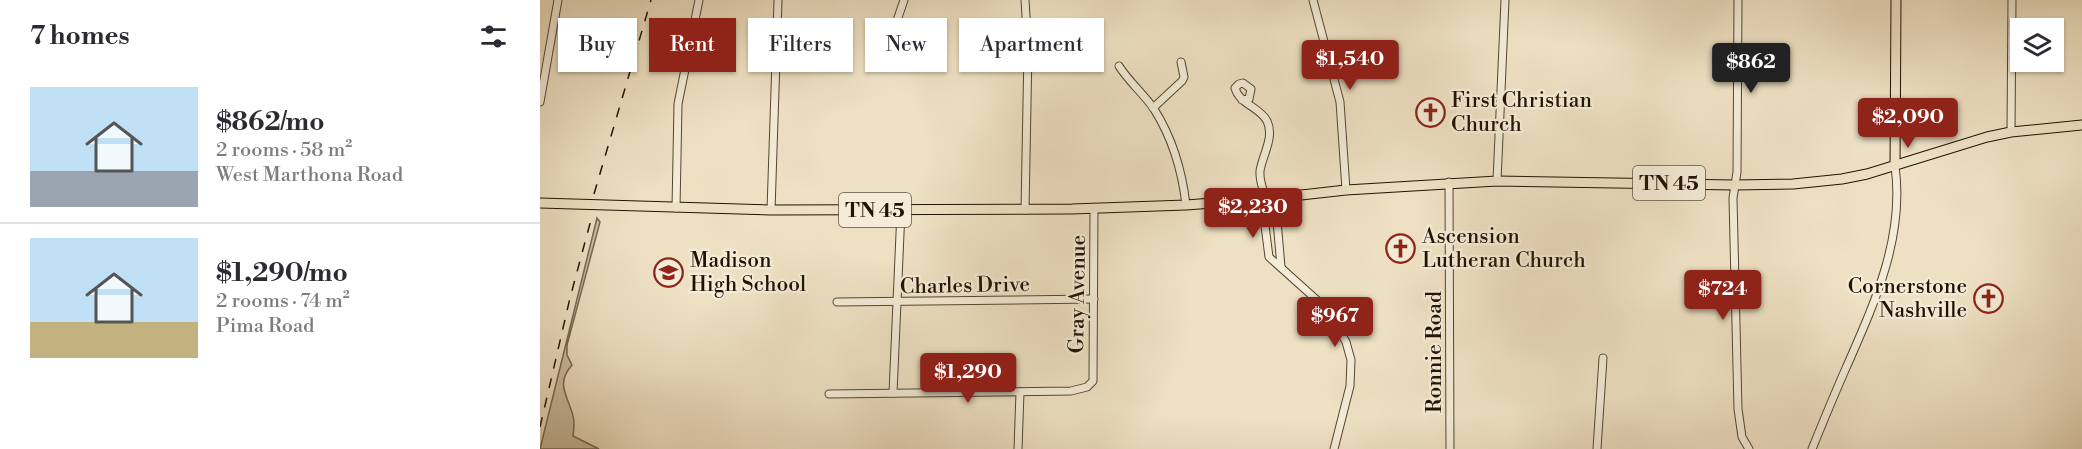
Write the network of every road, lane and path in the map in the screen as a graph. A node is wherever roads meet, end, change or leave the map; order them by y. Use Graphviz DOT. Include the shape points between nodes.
graph roads {
  1 [pos="558,0"];
  2 [pos="699,0"];
  3 [pos="778,0"];
  4 [pos="904,0"];
  5 [pos="1025,0"];
  6 [pos="1313,0"];
  7 [pos="1505,0"];
  8 [pos="1738,0"];
  9 [pos="1896,0"];
  10 [pos="2012,0"];
  11 [pos="898,18"];
  12 [pos="1181,62"];
  13 [pos="1119,66"];
  14 [pos="1242,100"];
  15 [pos="540,102"];
  16 [pos="1153,108"];
  17 [pos="2082,125"];
  18 [pos="2011,132"];
  19 [pos="1895,166"];
  20 [pos="1497,181"];
  21 [pos="1449,183"];
  22 [pos="1734,185"];
  23 [pos="1346,190"];
  24 [pos="1266,201"];
  25 [pos="540,203"];
  26 [pos="1186,205"];
  27 [pos="676,208"];
  28 [pos="1094,209"];
  29 [pos="771,210"];
  30 [pos="901,210"];
  31 [pos="1025,210"];
  32 [pos="1281,267"];
  33 [pos="1094,299"];
  34 [pos="837,302"];
  35 [pos="896,303"];
  36 [pos="1603,358"];
  37 [pos="1020,392"];
  38 [pos="893,393"];
  39 [pos="829,394"];
  40 [pos="1018,449"];
  41 [pos="1334,449"];
  42 [pos="1450,449"];
  43 [pos="1597,449"];
  44 [pos="1749,449"];
  45 [pos="1812,449"];
  1 -- 15 [label="street"];
  2 -- 27 [label="street" via="678,104"];
  3 -- 29 [label="street"];
  4 -- 11 [label="street"];
  5 -- 31 [label="street"];
  6 -- 23 [label="street" via="1340,102"];
  7 -- 20 [label="street"];
  8 -- 22 [label="street"];
  9 -- 19 [label="main road"];
  10 -- 18 [label="street"];
  12 -- 16 [label="street" via="1182,81"];
  13 -- 16 [label="street"];
  14 -- 24 [label="street" via="1267,120 1270,130 1260,172"];
  16 -- 26 [label="street" via="1174,148"];
  17 -- 18 [label="main road, TN 45"];
  18 -- 19 [label="main road, TN 45"];
  19 -- 22 [label="main road, TN 45" via="1842,179"];
  19 -- 45 [label="street" via="1897,207 1885,270"];
  20 -- 21 [label="main road, TN 45"];
  20 -- 22 [label="main road, TN 45"];
  21 -- 23 [label="main road, TN 45"];
  21 -- 42 [label="street, Ronnie Road"];
  22 -- 44 [label="street" via="1738,409 1742,437"];
  23 -- 24 [label="main road, TN 45"];
  24 -- 26 [label="main road, TN 45"];
  24 -- 32 [label="street" via="1276,209"];
  24 -- 32 [label="street" via="1263,210 1269,257"];
  25 -- 27 [label="main road, TN 45"];
  26 -- 28 [label="main road, TN 45"];
  27 -- 29 [label="main road, TN 45"];
  28 -- 31 [label="main road, TN 45"];
  28 -- 33 [label="street, Gray Avenue"];
  29 -- 30 [label="main road, TN 45"];
  30 -- 31 [label="main road, TN 45"];
  30 -- 35 [label="street"];
  32 -- 41 [label="street" via="1328,310 1347,342 1350,387"];
  33 -- 35 [label="street, Charles Drive"];
  33 -- 37 [label="street, Gray Avenue" via="1093,381 1080,390"];
  34 -- 35 [label="street, Charles Drive"];
  35 -- 38 [label="street"];
  36 -- 43 [label="street"];
  37 -- 38 [label="street"];
  37 -- 40 [label="street"];
  38 -- 39 [label="street"];
}
